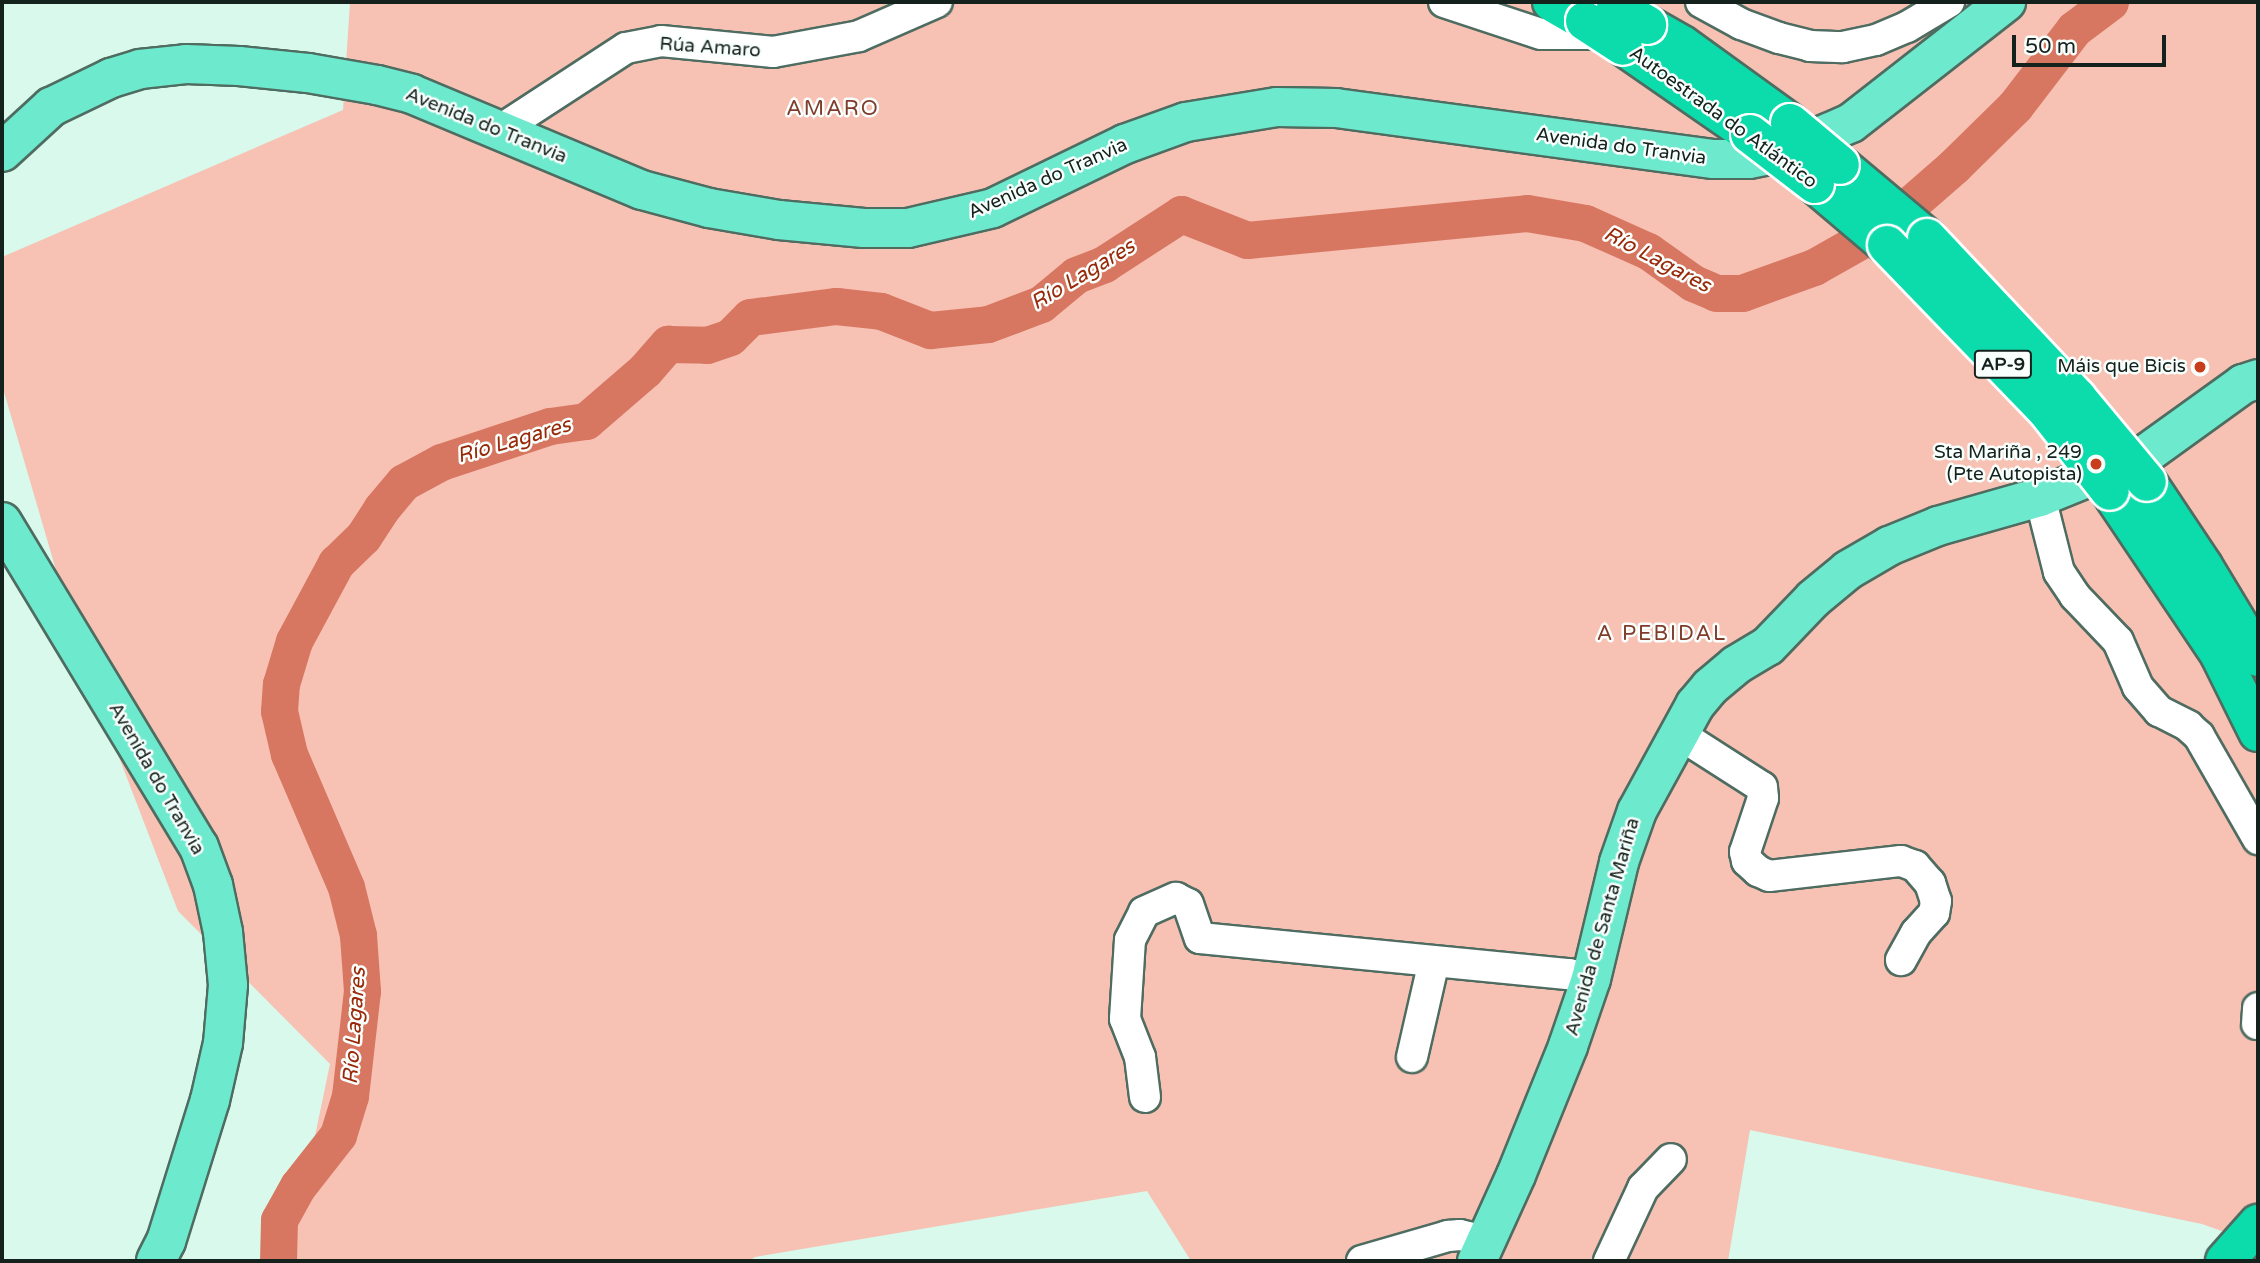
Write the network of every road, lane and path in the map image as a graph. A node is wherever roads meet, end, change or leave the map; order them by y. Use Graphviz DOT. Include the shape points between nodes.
graph roads {
  1 [pos="937,2"];
  2 [pos="1444,2"];
  3 [pos="1552,2"];
  4 [pos="1701,2"];
  5 [pos="1949,2"];
  6 [pos="2006,2"];
  7 [pos="1619,17"];
  8 [pos="500,130"];
  9 [pos="2,152"];
  10 [pos="2258,380"];
  11 [pos="2040,497"];
  12 [pos="2,522"];
  13 [pos="2203,566"];
  14 [pos="2258,627"];
  15 [pos="2258,657"];
  16 [pos="2258,732"];
  17 [pos="1679,734"];
  18 [pos="2258,839"];
  19 [pos="1901,960"];
  20 [pos="1434,961"];
  21 [pos="1591,979"];
  22 [pos="1412,1057"];
  23 [pos="1145,1097"];
  24 [pos="1671,1159"];
  25 [pos="2258,1224"];
  26 [pos="1481,1251"];
  27 [pos="2258,1257"];
  28 [pos="156,1261"];
  29 [pos="1362,1261"];
  30 [pos="1609,1261"];
  31 [pos="2225,1261"];
  32 [pos="2254,1261"];
  1 -- 8 [label="street, Rúa Amaro" via="859,36 773,52 661,41 626,48"];
  2 -- 7 [label="street" via="1541,34 1564,36 1586,34"];
  3 -- 7 [label="highway, Autoestrada do Atlántico / AP-9"];
  4 -- 5 [label="street" via="1779,38 1810,46 1843,47 1908,27"];
  6 -- 8 [label="main road, Avenida do Tranvia" via="1851,123 1781,153 1749,159 1714,159 1336,108 1276,107 1186,122 1125,144 993,208 908,228 864,228 779,220 642,190"];
  7 -- 13 [label="highway, Autoestrada do Atlántico / AP-9, bridge" via="1682,45 1790,123 1927,238 2077,398 2147,482"];
  7 -- 16 [label="highway, Autoestrada do Atlántico / AP-9, bridge" via="1750,134 1887,245 2048,412 2110,491 2220,655"];
  8 -- 9 [label="main road, Avenida do Tranvia" via="412,94 377,85 308,73 186,64 140,69 83,89 51,107"];
  10 -- 11 [label="main road, Avenida de Santa Mariña" via="2243,384 2146,454"];
  11 -- 17 [label="main road, Avenida de Santa Mariña" via="1938,526 1889,546 1848,570 1813,598 1768,646 1710,687"];
  11 -- 18 [label="street" via="2059,572 2113,634 2138,687 2159,711 2188,726 2205,744"];
  12 -- 28 [label="main road, Avenida do Tranvia" via="199,847 220,920 228,985 223,1043 210,1100"];
  13 -- 14 [label="highway"];
  13 -- 15 [label="highway, AP-9"];
  17 -- 19 [label="street" via="1762,787 1763,798 1745,852 1758,871 1769,876 1901,861 1914,866 1930,883 1936,901 1934,913"];
  17 -- 21 [label="main road, Avenida de Santa Mariña" via="1637,811 1619,862"];
  20 -- 21 [label="street"];
  20 -- 22 [label="street"];
  20 -- 23 [label="street" via="1200,938 1188,904 1176,898 1144,912 1130,940 1125,1019 1140,1057"];
  21 -- 26 [label="main road, Avenida de Santa Mariña" via="1553,1083"];
  24 -- 30 [label="street" via="1643,1188"];
  25 -- 31 [label="highway"];
  26 -- 29 [label="street" via="1461,1235 1448,1236"];
  27 -- 32 [label="highway"];
}
